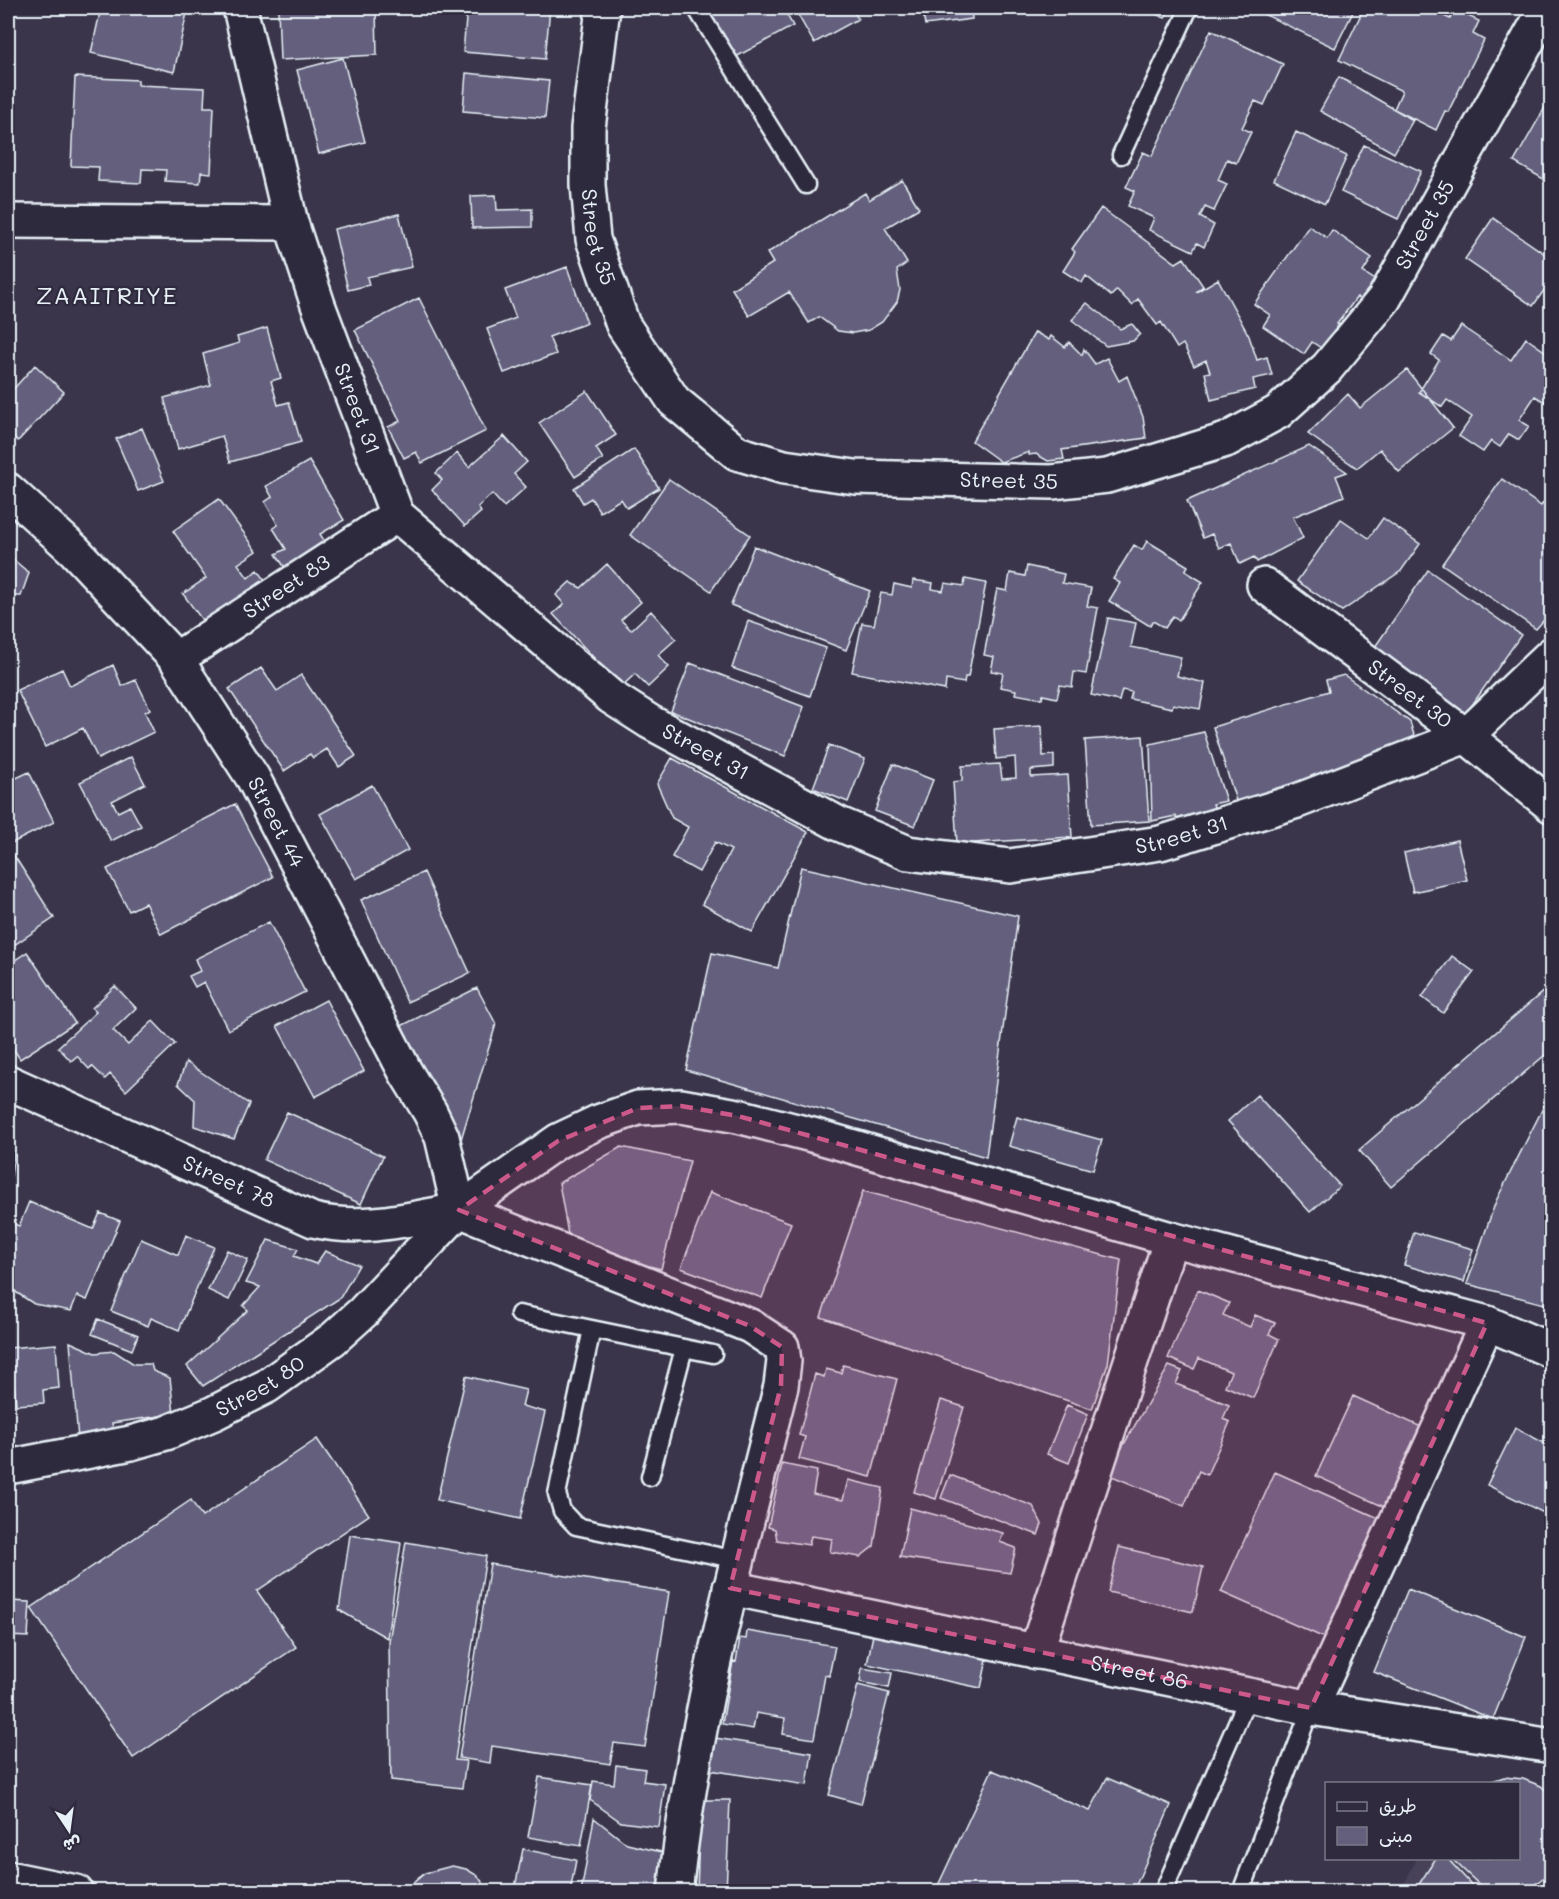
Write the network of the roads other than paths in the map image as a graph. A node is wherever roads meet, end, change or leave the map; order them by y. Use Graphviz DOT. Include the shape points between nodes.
graph roads {
  1 [pos="240,8"];
  2 [pos="603,8"];
  3 [pos="696,8"];
  4 [pos="1189,8"];
  5 [pos="1539,15"];
  6 [pos="1121,155"];
  7 [pos="806,185"];
  8 [pos="8,221"];
  9 [pos="291,224"];
  10 [pos="8,490"];
  11 [pos="397,516"];
  12 [pos="1264,585"];
  13 [pos="1551,654"];
  14 [pos="176,658"];
  15 [pos="1467,736"];
  16 [pos="1551,806"];
  17 [pos="8,1082"];
  18 [pos="459,1210"];
  19 [pos="1171,1239"];
  20 [pos="519,1314"];
  21 [pos="1487,1323"];
  22 [pos="592,1329"];
  23 [pos="684,1348"];
  24 [pos="1551,1351"];
  25 [pos="713,1354"];
  26 [pos="8,1467"];
  27 [pos="650,1477"];
  28 [pos="734,1574"];
  29 [pos="1036,1652"];
  30 [pos="1249,1695"];
  31 [pos="1311,1708"];
  32 [pos="1551,1746"];
  33 [pos="8,1878"];
  34 [pos="76,1892"];
  35 [pos="675,1892"];
  36 [pos="1162,1892"];
  37 [pos="1241,1892"];
  1 -- 9 [label="street, Street 31"];
  2 -- 5 [label="street, Street 35" via="588,128 593,239 623,325 674,401 737,453 784,467 855,477 1052,482 1107,476 1226,440 1278,412 1327,368 1384,299"];
  3 -- 7 [label="lane"];
  4 -- 6 [label="lane"];
  8 -- 9 [label="street"];
  9 -- 11 [label="street, Street 31"];
  10 -- 14 [label="street, Street 44" via="74,550"];
  11 -- 14 [label="street, Street 83"];
  11 -- 15 [label="street, Street 31" via="610,697 839,824 908,853 1010,866 1160,843 1297,801"];
  12 -- 15 [label="street, Street 30"];
  13 -- 15 [label="street, Street 31"];
  14 -- 18 [label="street, Street 44" via="253,778 430,1112 442,1137"];
  15 -- 16 [label="street, Street 30"];
  17 -- 18 [label="street, Street 78" via="312,1220 359,1226"];
  18 -- 19 [label="street" via="558,1141 598,1122 638,1108 681,1106 738,1116 816,1137"];
  18 -- 26 [label="street, Street 80" via="363,1312 333,1339 267,1386 166,1432"];
  18 -- 28 [label="street" via="750,1326 782,1347 781,1386"];
  19 -- 21 [label="street"];
  19 -- 29 [label="street"];
  20 -- 22 [label="lane"];
  21 -- 24 [label="street"];
  21 -- 31 [label="street"];
  22 -- 23 [label="lane"];
  22 -- 28 [label="lane" via="557,1494 562,1511 576,1526"];
  23 -- 25 [label="lane"];
  23 -- 27 [label="lane"];
  28 -- 29 [label="street, Street 86"];
  28 -- 35 [label="street" via="699,1722"];
  29 -- 30 [label="street, Street 86"];
  30 -- 31 [label="street, Street 86"];
  30 -- 36 [label="lane"];
  31 -- 32 [label="street, Street 86"];
  31 -- 37 [label="lane"];
  33 -- 34 [label="street"];
}
